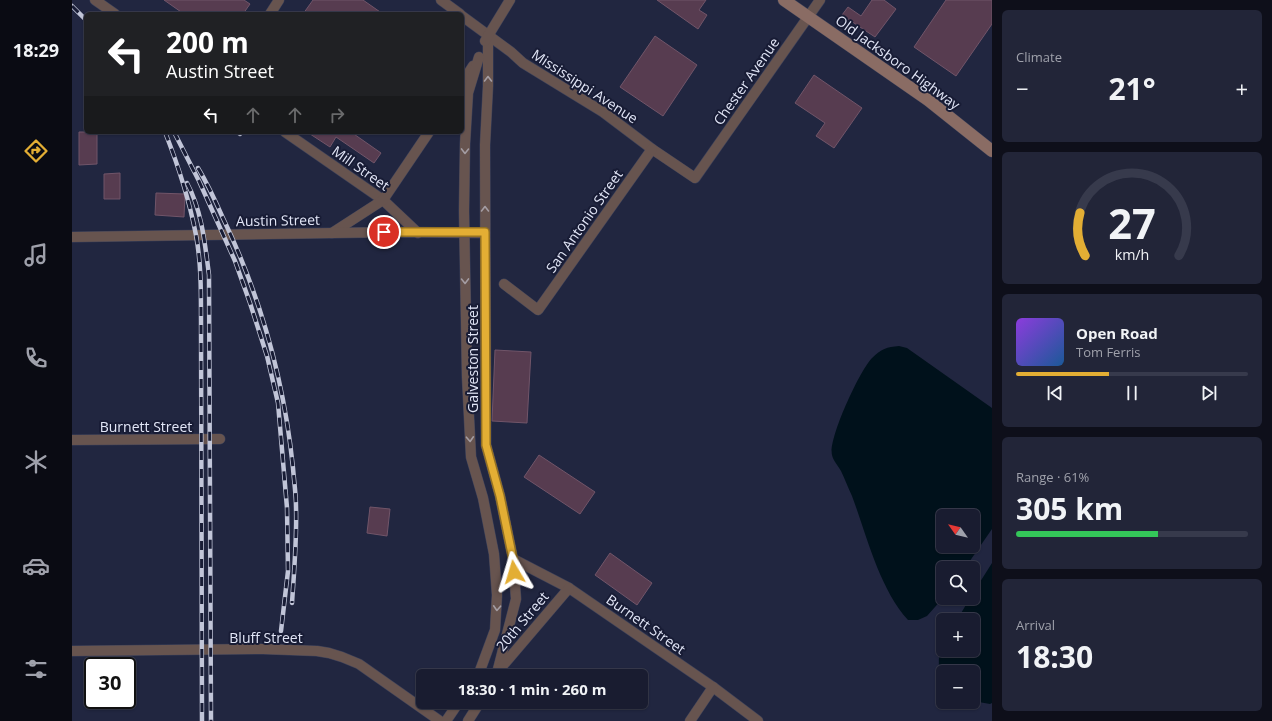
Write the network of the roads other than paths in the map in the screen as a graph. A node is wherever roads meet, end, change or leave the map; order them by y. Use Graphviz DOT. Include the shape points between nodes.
graph roads {
  1 [pos="95,0"];
  2 [pos="279,0"];
  3 [pos="441,0"];
  4 [pos="510,0"];
  5 [pos="784,0"];
  6 [pos="820,0"];
  7 [pos="112,12"];
  8 [pos="271,12"];
  9 [pos="457,12"];
  10 [pos="808,16"];
  11 [pos="464,17"];
  12 [pos="488,35"];
  13 [pos="479,58"];
  14 [pos="464,80"];
  15 [pos="287,134"];
  16 [pos="428,134"];
  17 [pos="652,149"];
  18 [pos="992,151"];
  19 [pos="695,178"];
  20 [pos="383,200"];
  21 [pos="418,232"];
  22 [pos="485,232"];
  23 [pos="332,233"];
  24 [pos="465,233"];
  25 [pos="72,237"];
  26 [pos="504,284"];
  27 [pos="220,439"];
  28 [pos="72,440"];
  29 [pos="513,559"];
  30 [pos="569,588"];
  31 [pos="72,651"];
  32 [pos="481,669"];
  33 [pos="497,669"];
  34 [pos="500,669"];
  35 [pos="713,687"];
  36 [pos="454,709"];
  37 [pos="476,709"];
  38 [pos="440,721"];
  39 [pos="446,721"];
  40 [pos="468,721"];
  41 [pos="690,721"];
  42 [pos="758,721"];
  1 -- 7 [label="street"];
  2 -- 8 [label="street"];
  3 -- 9 [label="street, Mississippi Avenue"];
  4 -- 12 [label="street, Galveston Street"];
  5 -- 10 [label="main road, Old Jacksboro Highway"];
  6 -- 10 [label="street, Chester Avenue"];
  10 -- 18 [label="main road, Old Jacksboro Highway" via="928,100"];
  10 -- 19 [label="street, Chester Avenue"];
  11 -- 12 [label="street, Mississippi Avenue"];
  12 -- 13 [label="street, Galveston Street"];
  12 -- 17 [label="street, Mississippi Avenue" via="523,63 603,112"];
  22 -- 12 [label="street, Galveston Street, one-way"];
  13 -- 14 [label="street, Galveston Street"];
  13 -- 24 [label="street, Galveston Street, one-way" via="468,93"];
  15 -- 20 [label="street, Mill Street"];
  16 -- 20 [label="street"];
  17 -- 19 [label="street, Mississippi Avenue"];
  17 -- 26 [label="street, San Antonio Street" via="538,310"];
  20 -- 21 [label="street, Mill Street"];
  20 -- 23 [label="street"];
  21 -- 23 [label="street, Austin Street"];
  21 -- 24 [label="street, Austin Street"];
  22 -- 24 [label="street, Austin Street"];
  22 -- 29 [label="street, Galveston Street" via="486,445"];
  23 -- 25 [label="street, Austin Street"];
  24 -- 32 [label="street, Galveston Street, one-way" via="471,457 483,498 494,554 497,595 496,630"];
  27 -- 28 [label="street, Burnett Street"];
  29 -- 30 [label="street, Burnett Street"];
  29 -- 33 [label="street, Galveston Street" via="516,599"];
  30 -- 34 [label="street, 20th Street"];
  30 -- 35 [label="street, Burnett Street"];
  31 -- 38 [label="street, Bluff Street" via="263,650 329,653 359,664"];
  35 -- 41 [label="street"];
  35 -- 42 [label="street, Burnett Street"];
  36 -- 39 [label="street"];
  37 -- 40 [label="street"];
}
